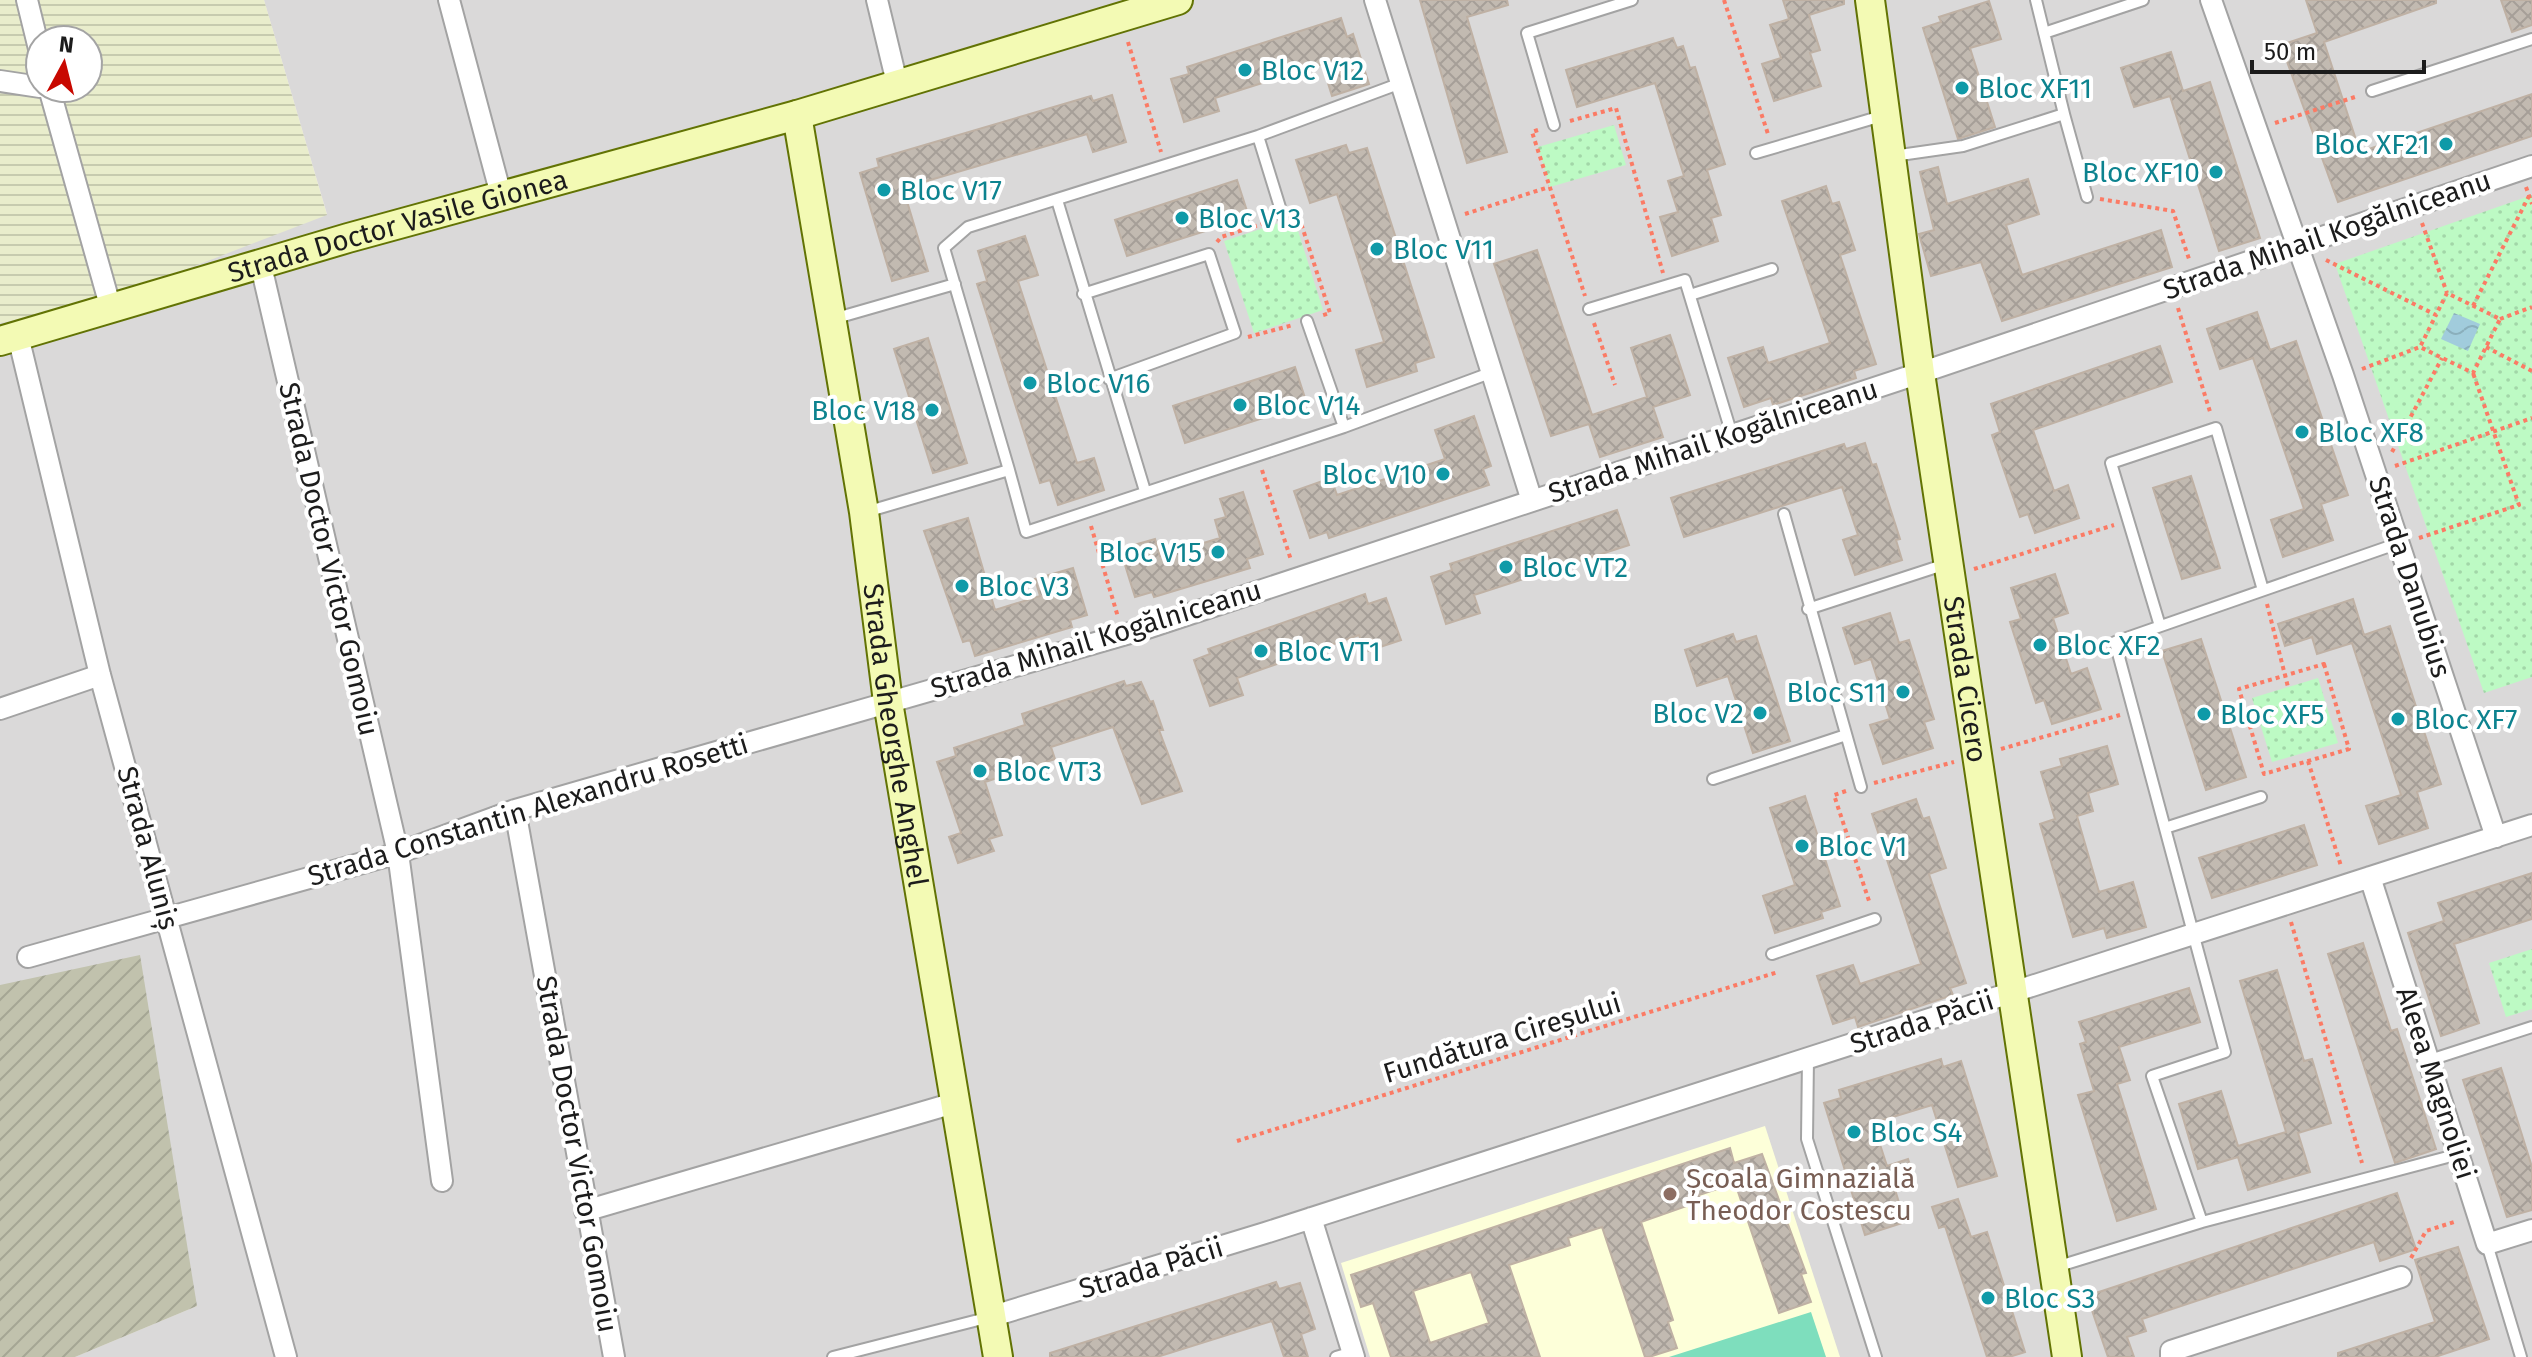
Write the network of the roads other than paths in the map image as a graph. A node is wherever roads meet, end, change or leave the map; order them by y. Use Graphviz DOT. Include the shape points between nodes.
graph roads {
  1 [pos="27,0"];
  2 [pos="449,0"];
  3 [pos="877,0"];
  4 [pos="1178,0"];
  5 [pos="1375,0"];
  6 [pos="1632,0"];
  7 [pos="1870,0"];
  8 [pos="2036,0"];
  9 [pos="2143,0"];
  10 [pos="2211,0"];
  11 [pos="1599,5"];
  12 [pos="33,24"];
  13 [pos="2044,33"];
  14 [pos="2532,39"];
  15 [pos="0,81"];
  16 [pos="897,83"];
  17 [pos="1401,83"];
  18 [pos="24,85"];
  19 [pos="2372,91"];
  20 [pos="53,104"];
  21 [pos="2064,114"];
  22 [pos="797,115"];
  23 [pos="1885,115"];
  24 [pos="1554,125"];
  25 [pos="1258,136"];
  26 [pos="1756,153"];
  27 [pos="1891,156"];
  28 [pos="2532,166"];
  29 [pos="501,195"];
  30 [pos="2087,197"];
  31 [pos="1057,200"];
  32 [pos="1283,217"];
  33 [pos="2298,247"];
  34 [pos="261,266"];
  35 [pos="1772,269"];
  36 [pos="955,284"];
  37 [pos="1083,294"];
  38 [pos="1690,295"];
  39 [pos="111,309"];
  40 [pos="1589,309"];
  41 [pos="831,320"];
  42 [pos="1307,321"];
  43 [pos="9,339"];
  44 [pos="1490,373"];
  45 [pos="1920,373"];
  46 [pos="1109,379"];
  47 [pos="1344,427"];
  48 [pos="1732,435"];
  49 [pos="1009,470"];
  50 [pos="1145,491"];
  51 [pos="1532,501"];
  52 [pos="864,512"];
  53 [pos="1784,514"];
  54 [pos="2399,543"];
  55 [pos="1949,570"];
  56 [pos="2263,590"];
  57 [pos="1808,609"];
  58 [pos="2160,626"];
  59 [pos="100,675"];
  60 [pos="888,702"];
  61 [pos="0,709"];
  62 [pos="1846,735"];
  63 [pos="1713,779"];
  64 [pos="1861,787"];
  65 [pos="2261,797"];
  66 [pos="515,810"];
  67 [pos="2532,825"];
  68 [pos="2165,828"];
  69 [pos="2496,837"];
  70 [pos="398,853"];
  71 [pos="2370,877"];
  72 [pos="167,917"];
  73 [pos="1875,919"];
  74 [pos="2194,934"];
  75 [pos="1772,954"];
  76 [pos="28,957"];
  77 [pos="2012,993"];
  78 [pos="2532,1027"];
  79 [pos="1808,1058"];
  80 [pos="2430,1060"];
  81 [pos="954,1103"];
  82 [pos="2459,1154"];
  83 [pos="442,1181"];
  84 [pos="585,1211"];
  85 [pos="1311,1218"];
  86 [pos="2202,1222"];
  87 [pos="2532,1230"];
  88 [pos="2487,1244"];
  89 [pos="2054,1268"];
  90 [pos="2401,1277"];
  91 [pos="990,1317"];
  92 [pos="1348,1355"];
  93 [pos="286,1357"];
  94 [pos="614,1357"];
  95 [pos="833,1357"];
  96 [pos="998,1357"];
  97 [pos="1876,1357"];
  98 [pos="2067,1357"];
  99 [pos="2171,1357"];
  100 [pos="2521,1357"];
  1 -- 12 [label="street"];
  2 -- 29 [label="street"];
  3 -- 16 [label="street"];
  4 -- 16 [label="street, Strada Doctor Vasile Gionea"];
  5 -- 17 [label="street"];
  6 -- 11 [label="lane"];
  7 -- 23 [label="street, Strada Cicero"];
  8 -- 13 [label="lane"];
  9 -- 13 [label="lane"];
  10 -- 33 [label="street, Strada Danubius"];
  11 -- 24 [label="lane" via="1527,33"];
  13 -- 21 [label="lane"];
  14 -- 19 [label="lane"];
  15 -- 18 [label="street"];
  16 -- 22 [label="street, Strada Doctor Vasile Gionea"];
  17 -- 25 [label="lane"];
  17 -- 44 [label="street"];
  20 -- 39 [label="street"];
  21 -- 27 [label="lane" via="1963,146"];
  21 -- 30 [label="lane"];
  22 -- 29 [label="street, Strada Doctor Vasile Gionea"];
  22 -- 41 [label="street, Strada Gheorghe Anghel"];
  23 -- 26 [label="lane"];
  23 -- 27 [label="street, Strada Cicero"];
  25 -- 31 [label="lane"];
  25 -- 32 [label="lane"];
  27 -- 45 [label="street, Strada Cicero"];
  28 -- 33 [label="street, Strada Mihail Kogălniceanu"];
  29 -- 34 [label="street, Strada Doctor Vasile Gionea"];
  31 -- 36 [label="lane" via="968,227 944,248"];
  31 -- 37 [label="lane"];
  33 -- 45 [label="street, Strada Mihail Kogălniceanu"];
  33 -- 54 [label="street, Strada Danubius"];
  34 -- 39 [label="street, Strada Doctor Vasile Gionea"];
  34 -- 70 [label="street, Strada Doctor Victor Gomoiu"];
  35 -- 38 [label="lane"];
  36 -- 41 [label="lane"];
  36 -- 49 [label="lane"];
  37 -- 46 [label="lane"];
  37 -- 46 [label="lane" via="1209,254 1235,333"];
  38 -- 40 [label="lane" via="1685,280"];
  38 -- 48 [label="lane"];
  39 -- 43 [label="street, Strada Doctor Vasile Gionea"];
  41 -- 52 [label="street, Strada Gheorghe Anghel"];
  42 -- 47 [label="lane"];
  43 -- 59 [label="street, Strada Aluniș"];
  44 -- 47 [label="lane"];
  44 -- 51 [label="street"];
  45 -- 48 [label="street, Strada Mihail Kogălniceanu"];
  45 -- 55 [label="street, Strada Cicero"];
  46 -- 50 [label="lane"];
  47 -- 50 [label="lane"];
  48 -- 51 [label="street, Strada Mihail Kogălniceanu"];
  49 -- 50 [label="lane" via="1026,532"];
  49 -- 52 [label="lane"];
  51 -- 60 [label="street, Strada Mihail Kogălniceanu" via="1123,635"];
  52 -- 60 [label="street, Strada Gheorghe Anghel"];
  53 -- 57 [label="lane"];
  54 -- 56 [label="lane"];
  54 -- 69 [label="street, Strada Danubius"];
  55 -- 57 [label="lane"];
  55 -- 77 [label="street, Strada Cicero"];
  56 -- 58 [label="lane"];
  56 -- 58 [label="lane" via="2216,428 2111,463"];
  57 -- 62 [label="lane"];
  58 -- 68 [label="lane" via="2115,642"];
  59 -- 61 [label="street"];
  59 -- 72 [label="street, Strada Aluniș"];
  60 -- 66 [label="street, Strada Constantin Alexandru Rosetti"];
  60 -- 81 [label="street, Strada Gheorghe Anghel"];
  62 -- 63 [label="lane"];
  62 -- 64 [label="lane"];
  65 -- 68 [label="lane"];
  66 -- 70 [label="street, Strada Constantin Alexandru Rosetti"];
  66 -- 84 [label="street, Strada Doctor Victor Gomoiu"];
  67 -- 69 [label="street, Strada Păcii"];
  68 -- 74 [label="lane"];
  69 -- 71 [label="street, Strada Păcii"];
  70 -- 72 [label="street, Strada Constantin Alexandru Rosetti"];
  70 -- 83 [label="street, Strada Doctor Victor Gomoiu"];
  71 -- 74 [label="street, Strada Păcii"];
  71 -- 80 [label="street, Aleea Magnoliei"];
  72 -- 76 [label="street, Strada Constantin Alexandru Rosetti"];
  72 -- 93 [label="street, Strada Aluniș"];
  73 -- 75 [label="lane"];
  74 -- 77 [label="street, Strada Păcii"];
  74 -- 86 [label="lane" via="2225,1052 2152,1076"];
  77 -- 79 [label="street, Strada Păcii"];
  77 -- 89 [label="street, Strada Cicero"];
  78 -- 80 [label="lane"];
  79 -- 85 [label="street, Strada Păcii"];
  79 -- 97 [label="lane" via="1807,1139"];
  80 -- 82 [label="street, Aleea Magnoliei"];
  81 -- 84 [label="street"];
  81 -- 91 [label="street, Strada Gheorghe Anghel"];
  82 -- 86 [label="lane"];
  82 -- 88 [label="street, Aleea Magnoliei"];
  84 -- 94 [label="street, Strada Doctor Victor Gomoiu"];
  85 -- 91 [label="street, Strada Păcii"];
  85 -- 92 [label="street"];
  86 -- 89 [label="lane"];
  87 -- 88 [label="street"];
  88 -- 100 [label="lane"];
  89 -- 98 [label="street, Strada Cicero"];
  90 -- 99 [label="street" via="2171,1351"];
  91 -- 95 [label="lane"];
  91 -- 96 [label="street, Strada Gheorghe Anghel"];
}
